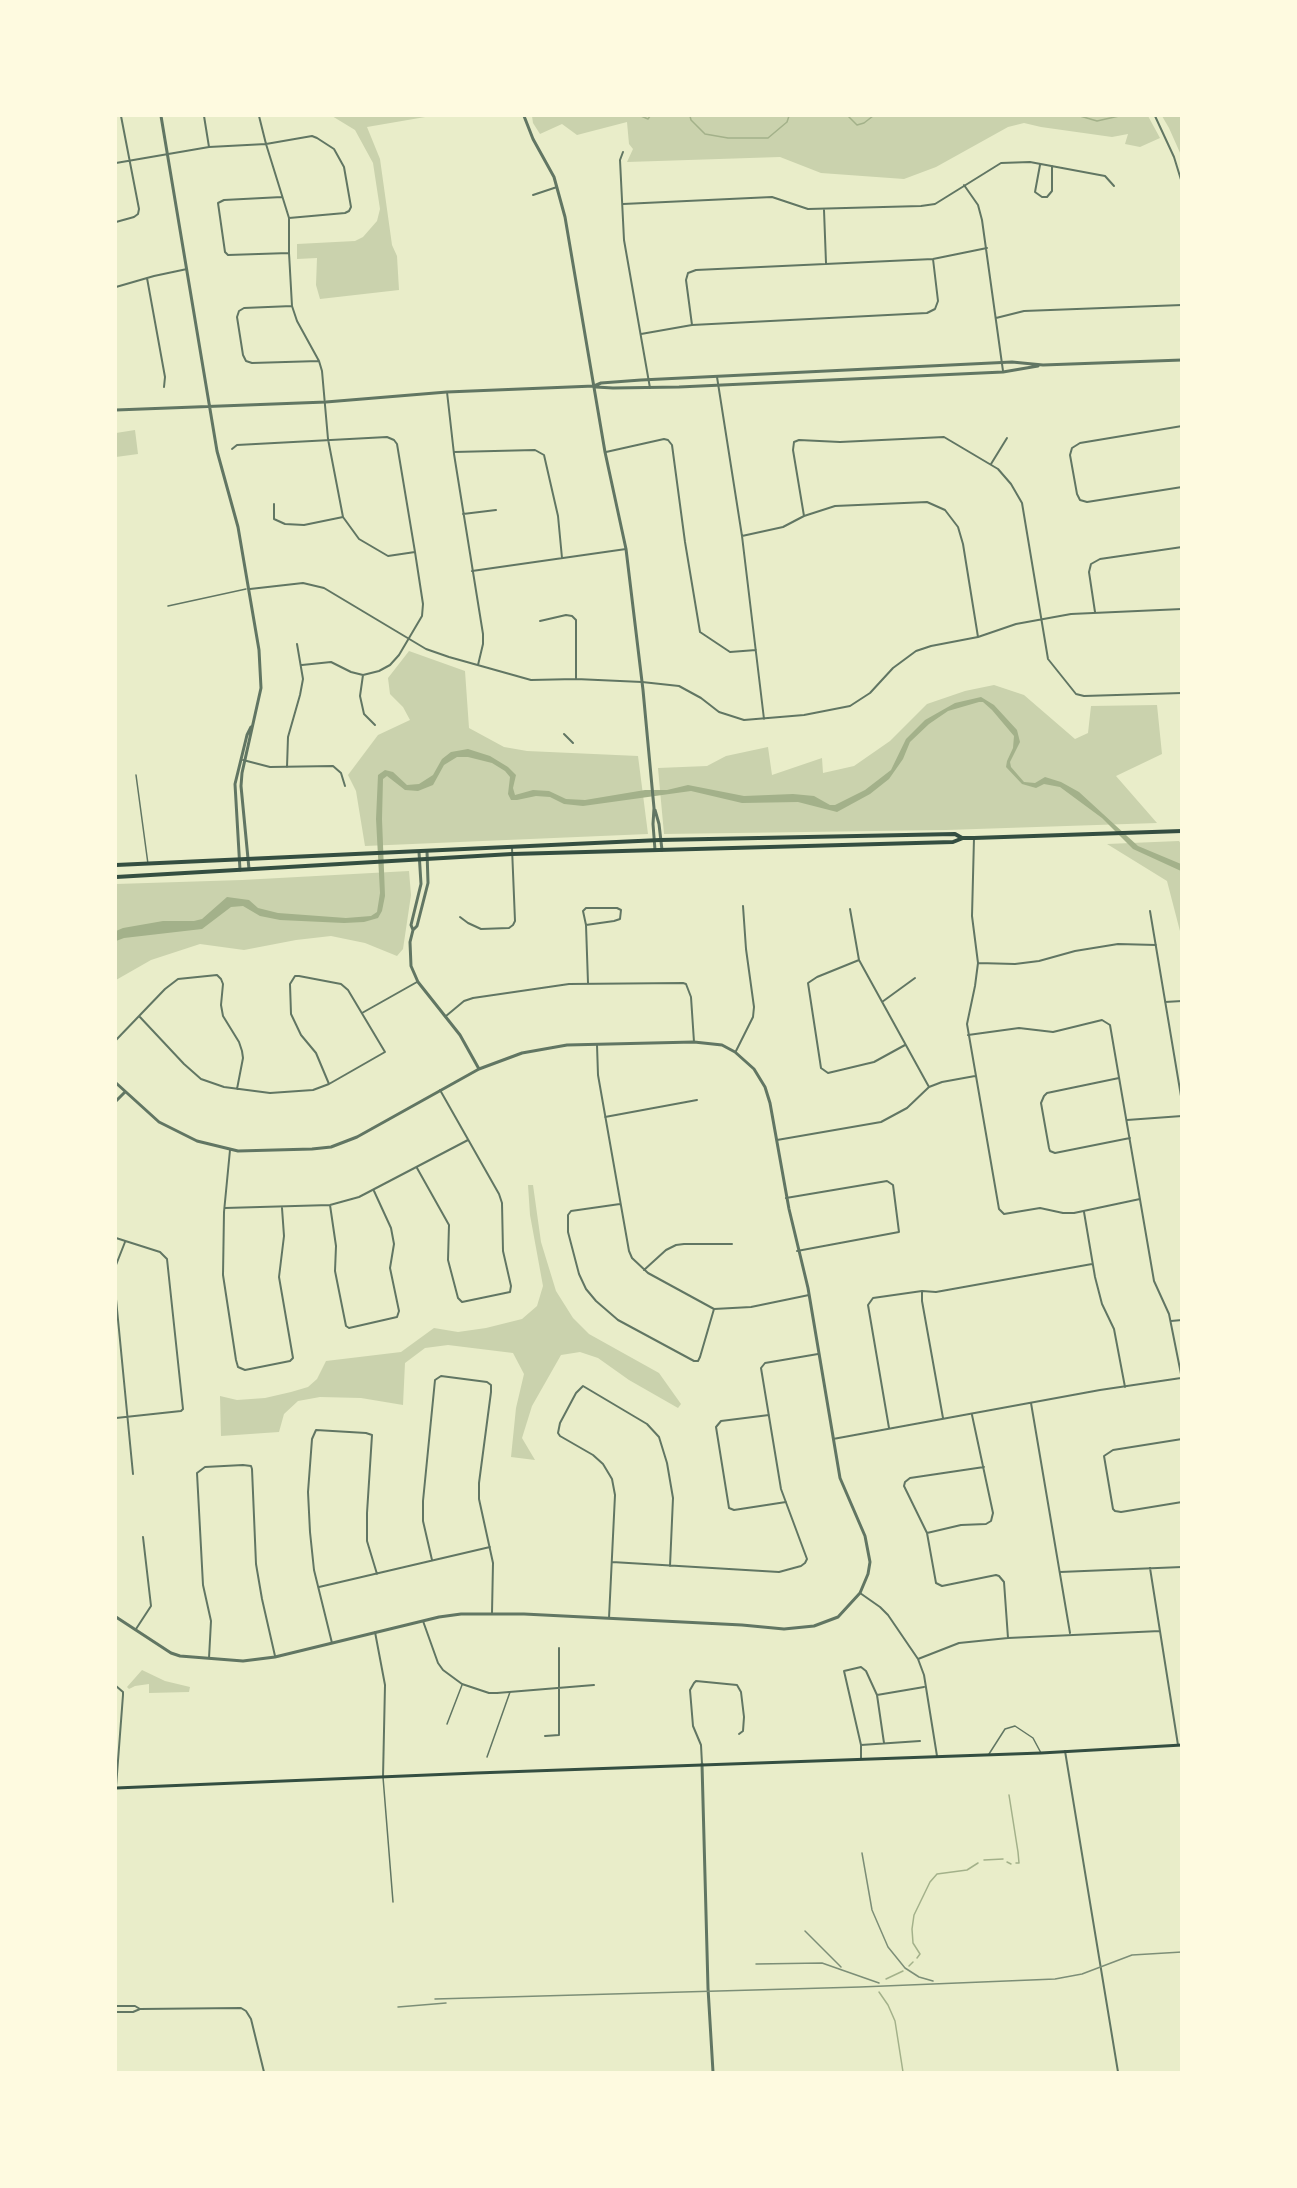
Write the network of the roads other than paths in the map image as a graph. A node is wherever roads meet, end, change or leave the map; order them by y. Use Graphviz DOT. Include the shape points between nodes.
graph roads {
  1 [pos="121,116"];
  2 [pos="161,116"];
  3 [pos="204,116"];
  4 [pos="259,116"];
  5 [pos="524,116"];
  6 [pos="1155,116"];
  7 [pos="266,144"];
  8 [pos="209,147"];
  9 [pos="623,152"];
  10 [pos="167,154"];
  11 [pos="130,160"];
  12 [pos="116,163"];
  13 [pos="1040,163"];
  14 [pos="1052,166"];
  15 [pos="1182,183"];
  16 [pos="964,185"];
  17 [pos="1114,186"];
  18 [pos="557,187"];
  19 [pos="533,195"];
  20 [pos="282,197"];
  21 [pos="623,204"];
  22 [pos="824,210"];
  23 [pos="290,218"];
  24 [pos="116,222"];
  25 [pos="987,248"];
  26 [pos="289,253"];
  27 [pos="933,260"];
  28 [pos="826,263"];
  29 [pos="187,269"];
  30 [pos="147,278"];
  31 [pos="116,287"];
  32 [pos="1182,305"];
  33 [pos="292,306"];
  34 [pos="996,318"];
  35 [pos="692,324"];
  36 [pos="641,334"];
  37 [pos="1182,360"];
  38 [pos="319,361"];
  39 [pos="1003,362"];
  40 [pos="1043,365"];
  41 [pos="1003,372"];
  42 [pos="717,376"];
  43 [pos="648,379"];
  44 [pos="718,385"];
  45 [pos="594,386"];
  46 [pos="164,387"];
  47 [pos="650,388"];
  48 [pos="447,392"];
  49 [pos="326,402"];
  50 [pos="211,407"];
  51 [pos="116,410"];
  52 [pos="1182,426"];
  53 [pos="1007,438"];
  54 [pos="328,439"];
  55 [pos="232,448"];
  56 [pos="454,452"];
  57 [pos="605,452"];
  58 [pos="992,464"];
  59 [pos="1182,486"];
  60 [pos="274,504"];
  61 [pos="496,510"];
  62 [pos="463,514"];
  63 [pos="804,516"];
  64 [pos="342,517"];
  65 [pos="742,536"];
  66 [pos="1182,547"];
  67 [pos="626,549"];
  68 [pos="415,552"];
  69 [pos="562,558"];
  70 [pos="472,571"];
  71 [pos="249,589"];
  72 [pos="168,606"];
  73 [pos="1182,609"];
  74 [pos="1095,612"];
  75 [pos="1042,620"];
  76 [pos="540,621"];
  77 [pos="978,637"];
  78 [pos="409,639"];
  79 [pos="297,644"];
  80 [pos="756,650"];
  81 [pos="302,665"];
  82 [pos="478,665"];
  83 [pos="363,675"];
  84 [pos="576,679"];
  85 [pos="642,682"];
  86 [pos="1182,693"];
  87 [pos="764,718"];
  88 [pos="375,725"];
  89 [pos="252,727"];
  90 [pos="564,734"];
  91 [pos="573,743"];
  92 [pos="240,759"];
  93 [pos="246,760"];
  94 [pos="287,767"];
  95 [pos="136,775"];
  96 [pos="345,786"];
  97 [pos="654,808"];
  98 [pos="1182,831"];
  99 [pos="963,838"];
  100 [pos="974,838"];
  101 [pos="654,840"];
  102 [pos="660,840"];
  103 [pos="512,847"];
  104 [pos="656,850"];
  105 [pos="662,850"];
  106 [pos="427,851"];
  107 [pos="419,852"];
  108 [pos="512,854"];
  109 [pos="419,859"];
  110 [pos="427,859"];
  111 [pos="239,860"];
  112 [pos="248,860"];
  113 [pos="116,865"];
  114 [pos="148,865"];
  115 [pos="249,869"];
  116 [pos="240,870"];
  117 [pos="116,877"];
  118 [pos="742,906"];
  119 [pos="850,909"];
  120 [pos="1150,911"];
  121 [pos="460,917"];
  122 [pos="586,925"];
  123 [pos="413,930"];
  124 [pos="1156,945"];
  125 [pos="859,960"];
  126 [pos="978,963"];
  127 [pos="915,978"];
  128 [pos="418,982"];
  129 [pos="588,983"];
  130 [pos="1182,1001"];
  131 [pos="882,1002"];
  132 [pos="1166,1002"];
  133 [pos="362,1013"];
  134 [pos="139,1016"];
  135 [pos="445,1017"];
  136 [pos="968,1035"];
  137 [pos="116,1040"];
  138 [pos="694,1042"];
  139 [pos="597,1045"];
  140 [pos="905,1045"];
  141 [pos="735,1052"];
  142 [pos="479,1069"];
  143 [pos="975,1076"];
  144 [pos="1120,1078"];
  145 [pos="1180,1078"];
  146 [pos="116,1083"];
  147 [pos="329,1084"];
  148 [pos="929,1087"];
  149 [pos="237,1089"];
  150 [pos="440,1090"];
  151 [pos="125,1092"];
  152 [pos="697,1100"];
  153 [pos="116,1101"];
  154 [pos="1182,1102"];
  155 [pos="1182,1116"];
  156 [pos="605,1117"];
  157 [pos="1127,1120"];
  158 [pos="1130,1138"];
  159 [pos="468,1140"];
  160 [pos="777,1140"];
  161 [pos="230,1150"];
  162 [pos="417,1168"];
  163 [pos="374,1191"];
  164 [pos="786,1198"];
  165 [pos="1140,1199"];
  166 [pos="620,1204"];
  167 [pos="330,1205"];
  168 [pos="224,1208"];
  169 [pos="282,1208"];
  170 [pos="1084,1212"];
  171 [pos="116,1238"];
  172 [pos="125,1242"];
  173 [pos="732,1244"];
  174 [pos="797,1251"];
  175 [pos="1092,1264"];
  176 [pos="116,1265"];
  177 [pos="644,1270"];
  178 [pos="922,1291"];
  179 [pos="809,1295"];
  180 [pos="116,1299"];
  181 [pos="714,1309"];
  182 [pos="1182,1320"];
  183 [pos="1171,1321"];
  184 [pos="818,1354"];
  185 [pos="1181,1378"];
  186 [pos="1125,1387"];
  187 [pos="1031,1403"];
  188 [pos="972,1413"];
  189 [pos="769,1415"];
  190 [pos="128,1417"];
  191 [pos="116,1418"];
  192 [pos="943,1418"];
  193 [pos="889,1428"];
  194 [pos="833,1438"];
  195 [pos="1182,1439"];
  196 [pos="984,1467"];
  197 [pos="133,1474"];
  198 [pos="786,1502"];
  199 [pos="1182,1502"];
  200 [pos="927,1533"];
  201 [pos="143,1538"];
  202 [pos="490,1547"];
  203 [pos="432,1560"];
  204 [pos="612,1562"];
  205 [pos="670,1566"];
  206 [pos="1182,1567"];
  207 [pos="1150,1568"];
  208 [pos="1060,1572"];
  209 [pos="377,1574"];
  210 [pos="319,1587"];
  211 [pos="860,1593"];
  212 [pos="492,1612"];
  213 [pos="116,1617"];
  214 [pos="609,1618"];
  215 [pos="423,1621"];
  216 [pos="136,1630"];
  217 [pos="1160,1630"];
  218 [pos="375,1632"];
  219 [pos="1070,1634"];
  220 [pos="1008,1638"];
  221 [pos="332,1643"];
  222 [pos="559,1648"];
  223 [pos="275,1657"];
  224 [pos="209,1658"];
  225 [pos="918,1659"];
  226 [pos="462,1684"];
  227 [pos="594,1685"];
  228 [pos="116,1686"];
  229 [pos="925,1687"];
  230 [pos="559,1688"];
  231 [pos="510,1692"];
  232 [pos="877,1695"];
  233 [pos="447,1724"];
  234 [pos="739,1734"];
  235 [pos="545,1736"];
  236 [pos="920,1741"];
  237 [pos="884,1743"];
  238 [pos="861,1745"];
  239 [pos="1180,1745"];
  240 [pos="1065,1750"];
  241 [pos="1041,1753"];
  242 [pos="988,1755"];
  243 [pos="937,1756"];
  244 [pos="487,1757"];
  245 [pos="861,1759"];
  246 [pos="702,1764"];
  247 [pos="383,1777"];
  248 [pos="116,1788"];
  249 [pos="393,1902"];
  250 [pos="116,2006"];
  251 [pos="140,2009"];
  252 [pos="116,2012"];
  253 [pos="264,2073"];
  254 [pos="713,2073"];
  255 [pos="1118,2073"];
  1 -- 11 [label="street"];
  2 -- 10 [label="street"];
  3 -- 8 [label="street"];
  4 -- 7 [label="street"];
  5 -- 18 [label="street"];
  6 -- 15 [label="street"];
  7 -- 8 [label="street"];
  7 -- 20 [label="street"];
  7 -- 23 [label="street" via="312,136 334,149 344,167 350,211"];
  8 -- 10 [label="street"];
  9 -- 21 [label="street"];
  10 -- 11 [label="street"];
  10 -- 29 [label="street"];
  11 -- 12 [label="street"];
  11 -- 24 [label="street" via="138,214"];
  13 -- 14 [label="street"];
  13 -- 14 [label="street" via="1035,192 1042,197 1052,190"];
  13 -- 16 [label="street" via="1001,163"];
  14 -- 17 [label="street" via="1105,176"];
  16 -- 22 [label="street" via="935,204"];
  16 -- 25 [label="street" via="978,205"];
  18 -- 19 [label="street"];
  18 -- 45 [label="street"];
  20 -- 23 [label="street"];
  20 -- 26 [label="street" via="218,203 228,255"];
  21 -- 22 [label="street" via="772,197"];
  21 -- 36 [label="street" via="624,240"];
  22 -- 28 [label="street"];
  23 -- 26 [label="street"];
  25 -- 27 [label="street"];
  25 -- 34 [label="street"];
  26 -- 33 [label="street"];
  27 -- 28 [label="street"];
  27 -- 35 [label="street" via="938,301 927,314"];
  28 -- 35 [label="street" via="688,273"];
  29 -- 30 [label="street"];
  29 -- 50 [label="street"];
  30 -- 31 [label="street"];
  30 -- 46 [label="street"];
  32 -- 34 [label="street" via="1024,311"];
  33 -- 38 [label="street"];
  33 -- 38 [label="street" via="239,311 246,362"];
  34 -- 39 [label="street"];
  35 -- 36 [label="street"];
  36 -- 43 [label="street"];
  37 -- 40 [label="street"];
  38 -- 49 [label="street"];
  39 -- 40 [label="street"];
  39 -- 41 [label="street"];
  39 -- 42 [label="street"];
  40 -- 41 [label="street"];
  41 -- 44 [label="street"];
  42 -- 43 [label="street"];
  42 -- 44 [label="street"];
  43 -- 45 [label="street"];
  43 -- 47 [label="street"];
  44 -- 47 [label="street"];
  44 -- 65 [label="street"];
  45 -- 47 [label="street"];
  45 -- 48 [label="street"];
  45 -- 57 [label="street"];
  48 -- 49 [label="street"];
  48 -- 56 [label="street"];
  49 -- 50 [label="street"];
  49 -- 54 [label="street"];
  50 -- 51 [label="street"];
  50 -- 71 [label="street" via="220,467 238,527"];
  52 -- 59 [label="street" via="1080,443 1072,448 1070,456 1077,494 1087,502"];
  53 -- 58 [label="street"];
  54 -- 55 [label="street"];
  54 -- 64 [label="street"];
  54 -- 68 [label="street" via="394,440"];
  56 -- 62 [label="street"];
  56 -- 69 [label="street" via="540,451 558,516"];
  57 -- 67 [label="street"];
  57 -- 80 [label="street" via="664,440 672,445 700,632 730,652"];
  58 -- 63 [label="street" via="944,437 800,440 793,446"];
  58 -- 75 [label="street" via="1022,503"];
  60 -- 64 [label="street" via="274,519 285,524 304,525"];
  61 -- 62 [label="street"];
  62 -- 70 [label="street"];
  63 -- 65 [label="street" via="783,527"];
  63 -- 77 [label="street" via="835,506 927,502 945,510 958,527 963,544"];
  64 -- 68 [label="street" via="359,538 388,556"];
  65 -- 80 [label="street"];
  66 -- 74 [label="street" via="1100,559 1091,564"];
  67 -- 69 [label="street"];
  67 -- 85 [label="street"];
  68 -- 78 [label="street" via="423,604 422,616"];
  69 -- 70 [label="street"];
  70 -- 82 [label="street" via="483,634"];
  71 -- 72 [label="lane"];
  71 -- 78 [label="street" via="303,583 324,588"];
  71 -- 89 [label="street" via="261,674"];
  73 -- 74 [label="street"];
  74 -- 75 [label="street"];
  75 -- 77 [label="street"];
  75 -- 86 [label="street" via="1048,659 1076,694"];
  76 -- 84 [label="street" via="566,615 576,620"];
  77 -- 87 [label="street" via="916,651 850,706"];
  78 -- 82 [label="street" via="426,649"];
  78 -- 83 [label="street" via="390,665"];
  79 -- 81 [label="street"];
  80 -- 87 [label="street"];
  81 -- 83 [label="street" via="331,662"];
  81 -- 94 [label="street" via="303,680 288,736"];
  82 -- 84 [label="street" via="531,680"];
  83 -- 88 [label="street" via="360,696 364,714"];
  84 -- 85 [label="street"];
  85 -- 87 [label="street" via="679,686 732,717"];
  85 -- 97 [label="street"];
  89 -- 92 [label="street"];
  89 -- 93 [label="street"];
  90 -- 91 [label="street"];
  92 -- 93 [label="street"];
  92 -- 111 [label="street" via="235,784"];
  93 -- 94 [label="street"];
  93 -- 112 [label="street" via="241,786"];
  94 -- 96 [label="street" via="333,766 341,773"];
  95 -- 114 [label="lane"];
  97 -- 101 [label="street"];
  97 -- 102 [label="street"];
  98 -- 100 [label="main road"];
  99 -- 100 [label="main road"];
  99 -- 102 [label="main road" via="955,834"];
  99 -- 105 [label="main road" via="953,842"];
  100 -- 126 [label="street" via="972,916"];
  101 -- 102 [label="main road"];
  101 -- 103 [label="main road"];
  101 -- 104 [label="street"];
  102 -- 105 [label="street"];
  103 -- 106 [label="main road"];
  103 -- 108 [label="street"];
  104 -- 105 [label="main road"];
  104 -- 108 [label="main road"];
  106 -- 107 [label="main road"];
  106 -- 110 [label="street"];
  107 -- 109 [label="street"];
  107 -- 112 [label="main road"];
  108 -- 110 [label="main road"];
  108 -- 121 [label="street" via="513,925 481,929"];
  109 -- 110 [label="main road"];
  109 -- 115 [label="main road"];
  109 -- 123 [label="street" via="421,884"];
  110 -- 123 [label="street" via="428,883"];
  111 -- 112 [label="main road"];
  111 -- 114 [label="main road"];
  111 -- 116 [label="street"];
  112 -- 115 [label="street"];
  113 -- 114 [label="main road"];
  115 -- 116 [label="main road"];
  116 -- 117 [label="main road"];
  118 -- 141 [label="street" via="754,1007 749,1027"];
  119 -- 125 [label="street"];
  120 -- 124 [label="street"];
  122 -- 122 [label="street" via="586,908 621,910 620,919"];
  122 -- 129 [label="street"];
  123 -- 128 [label="street" via="411,966"];
  124 -- 126 [label="street" via="1118,944 1039,961"];
  124 -- 132 [label="street"];
  125 -- 131 [label="street"];
  125 -- 140 [label="street" via="808,983 821,1068 828,1073 874,1062"];
  126 -- 136 [label="street"];
  127 -- 131 [label="street"];
  128 -- 133 [label="street"];
  128 -- 135 [label="street"];
  129 -- 135 [label="street" via="473,998"];
  129 -- 138 [label="street" via="686,984 691,997"];
  130 -- 132 [label="street"];
  131 -- 140 [label="street"];
  132 -- 145 [label="street"];
  133 -- 147 [label="street" via="385,1052"];
  133 -- 147 [label="street" via="341,984 299,976 290,984 291,1014 316,1053"];
  134 -- 137 [label="street"];
  134 -- 149 [label="street" via="201,1079"];
  134 -- 149 [label="street" via="178,979 217,975 222,984 223,1016 242,1051"];
  135 -- 142 [label="street"];
  136 -- 143 [label="street"];
  136 -- 144 [label="street" via="1019,1028 1053,1032 1105,1020 1110,1025"];
  138 -- 139 [label="street"];
  138 -- 141 [label="street" via="722,1045"];
  139 -- 142 [label="street" via="543,1048"];
  139 -- 156 [label="street"];
  140 -- 148 [label="street"];
  141 -- 160 [label="street" via="754,1069 765,1087"];
  142 -- 150 [label="street"];
  143 -- 148 [label="street"];
  143 -- 170 [label="street" via="1001,1212 1040,1208"];
  144 -- 157 [label="street"];
  144 -- 158 [label="street" via="1047,1093 1041,1104 1049,1148 1055,1153"];
  145 -- 154 [label="street"];
  146 -- 151 [label="street"];
  147 -- 149 [label="street" via="300,1092"];
  148 -- 160 [label="street" via="907,1108 881,1122"];
  150 -- 159 [label="street"];
  150 -- 161 [label="street" via="357,1137 331,1147"];
  151 -- 153 [label="street"];
  151 -- 161 [label="street" via="174,1131"];
  152 -- 156 [label="street"];
  155 -- 157 [label="street"];
  156 -- 166 [label="street"];
  157 -- 158 [label="street"];
  158 -- 165 [label="street"];
  159 -- 162 [label="street"];
  159 -- 162 [label="street" via="500,1194 502,1251 512,1286 510,1292 462,1302 458,1298 448,1260 448,1225"];
  160 -- 164 [label="street"];
  161 -- 168 [label="street"];
  162 -- 163 [label="street"];
  163 -- 167 [label="street"];
  163 -- 167 [label="street" via="391,1228 390,1268 397,1317 346,1326 335,1270"];
  164 -- 174 [label="street"];
  164 -- 174 [label="street" via="887,1181 893,1185 899,1232"];
  165 -- 170 [label="street"];
  165 -- 183 [label="street" via="1154,1281"];
  166 -- 177 [label="street" via="629,1251"];
  166 -- 181 [label="street" via="571,1211 568,1215 568,1232 579,1274 596,1301 618,1320 694,1361 700,1357"];
  167 -- 169 [label="street"];
  168 -- 169 [label="street"];
  168 -- 169 [label="street" via="223,1275 236,1360 244,1370 293,1358 279,1277 284,1236"];
  170 -- 175 [label="street"];
  171 -- 172 [label="street"];
  172 -- 176 [label="street"];
  172 -- 190 [label="street" via="160,1252 167,1259 183,1409"];
  173 -- 177 [label="street" via="676,1245"];
  174 -- 179 [label="street"];
  175 -- 178 [label="street" via="936,1292"];
  175 -- 186 [label="street" via="1102,1304 1114,1329"];
  177 -- 181 [label="street"];
  178 -- 192 [label="street"];
  178 -- 193 [label="street" via="873,1298 868,1305"];
  179 -- 181 [label="street" via="751,1307"];
  179 -- 184 [label="street"];
  180 -- 190 [label="street"];
  182 -- 183 [label="street"];
  183 -- 185 [label="street"];
  184 -- 189 [label="street" via="762,1365"];
  184 -- 194 [label="street"];
  185 -- 186 [label="street"];
  186 -- 187 [label="street"];
  187 -- 188 [label="street"];
  187 -- 208 [label="street"];
  188 -- 192 [label="street"];
  188 -- 196 [label="street"];
  189 -- 198 [label="street"];
  189 -- 198 [label="street" via="721,1421 716,1427 729,1508"];
  190 -- 191 [label="street"];
  190 -- 197 [label="street"];
  192 -- 193 [label="street"];
  193 -- 194 [label="street"];
  194 -- 211 [label="street" via="840,1478 868,1550 868,1574"];
  195 -- 199 [label="street" via="1113,1450 1104,1456 1115,1511"];
  196 -- 200 [label="street" via="993,1513 991,1521"];
  196 -- 200 [label="street" via="905,1482"];
  198 -- 205 [label="street" via="807,1559 801,1566 779,1572"];
  200 -- 220 [label="street" via="936,1583 940,1586 996,1575 1004,1582"];
  201 -- 216 [label="street" via="151,1606"];
  202 -- 203 [label="street"];
  202 -- 203 [label="street" via="479,1483 491,1384 441,1376 435,1380 423,1501 423,1521"];
  202 -- 212 [label="street"];
  203 -- 209 [label="street"];
  204 -- 205 [label="street"];
  204 -- 205 [label="street" via="612,1479 593,1455 558,1432 583,1386 647,1424 659,1437 673,1498"];
  204 -- 214 [label="street"];
  206 -- 207 [label="street"];
  207 -- 208 [label="street"];
  207 -- 217 [label="street"];
  208 -- 219 [label="street"];
  209 -- 210 [label="street"];
  209 -- 210 [label="street" via="367,1541 372,1435 316,1430 308,1492 314,1570"];
  210 -- 221 [label="street"];
  211 -- 214 [label="street" via="838,1617 814,1626 784,1629"];
  211 -- 225 [label="street" via="888,1615"];
  212 -- 214 [label="street"];
  212 -- 215 [label="street"];
  213 -- 216 [label="street"];
  215 -- 218 [label="street"];
  215 -- 226 [label="street" via="438,1663"];
  216 -- 224 [label="street" via="171,1653"];
  217 -- 219 [label="street"];
  217 -- 239 [label="street"];
  218 -- 221 [label="street"];
  218 -- 247 [label="street" via="385,1685"];
  219 -- 220 [label="street"];
  220 -- 225 [label="street" via="959,1643"];
  221 -- 223 [label="street"];
  222 -- 230 [label="street"];
  223 -- 224 [label="street" via="250,1661"];
  223 -- 224 [label="street" via="256,1564 252,1469 243,1465 205,1467 197,1473 203,1585 211,1621"];
  225 -- 229 [label="street"];
  226 -- 231 [label="street" via="489,1693"];
  226 -- 233 [label="lane"];
  227 -- 230 [label="street"];
  228 -- 248 [label="street" via="123,1692"];
  229 -- 232 [label="street"];
  229 -- 243 [label="street"];
  230 -- 231 [label="street"];
  230 -- 235 [label="street" via="559,1734"];
  231 -- 244 [label="lane"];
  232 -- 237 [label="street"];
  232 -- 238 [label="street" via="861,1667 844,1671"];
  234 -- 246 [label="street" via="744,1717 737,1685 696,1681 690,1690"];
  236 -- 237 [label="street"];
  237 -- 238 [label="street"];
  238 -- 245 [label="street"];
  239 -- 240 [label="main road"];
  240 -- 241 [label="main road"];
  240 -- 255 [label="street"];
  241 -- 242 [label="main road"];
  241 -- 242 [label="lane" via="1033,1738 1015,1726 1005,1729"];
  242 -- 243 [label="main road"];
  243 -- 245 [label="main road"];
  245 -- 246 [label="main road"];
  246 -- 247 [label="main road"];
  246 -- 254 [label="street"];
  247 -- 248 [label="main road"];
  247 -- 249 [label="lane"];
  250 -- 251 [label="street"];
  251 -- 252 [label="street"];
  251 -- 253 [label="street" via="246,2011"];
}
